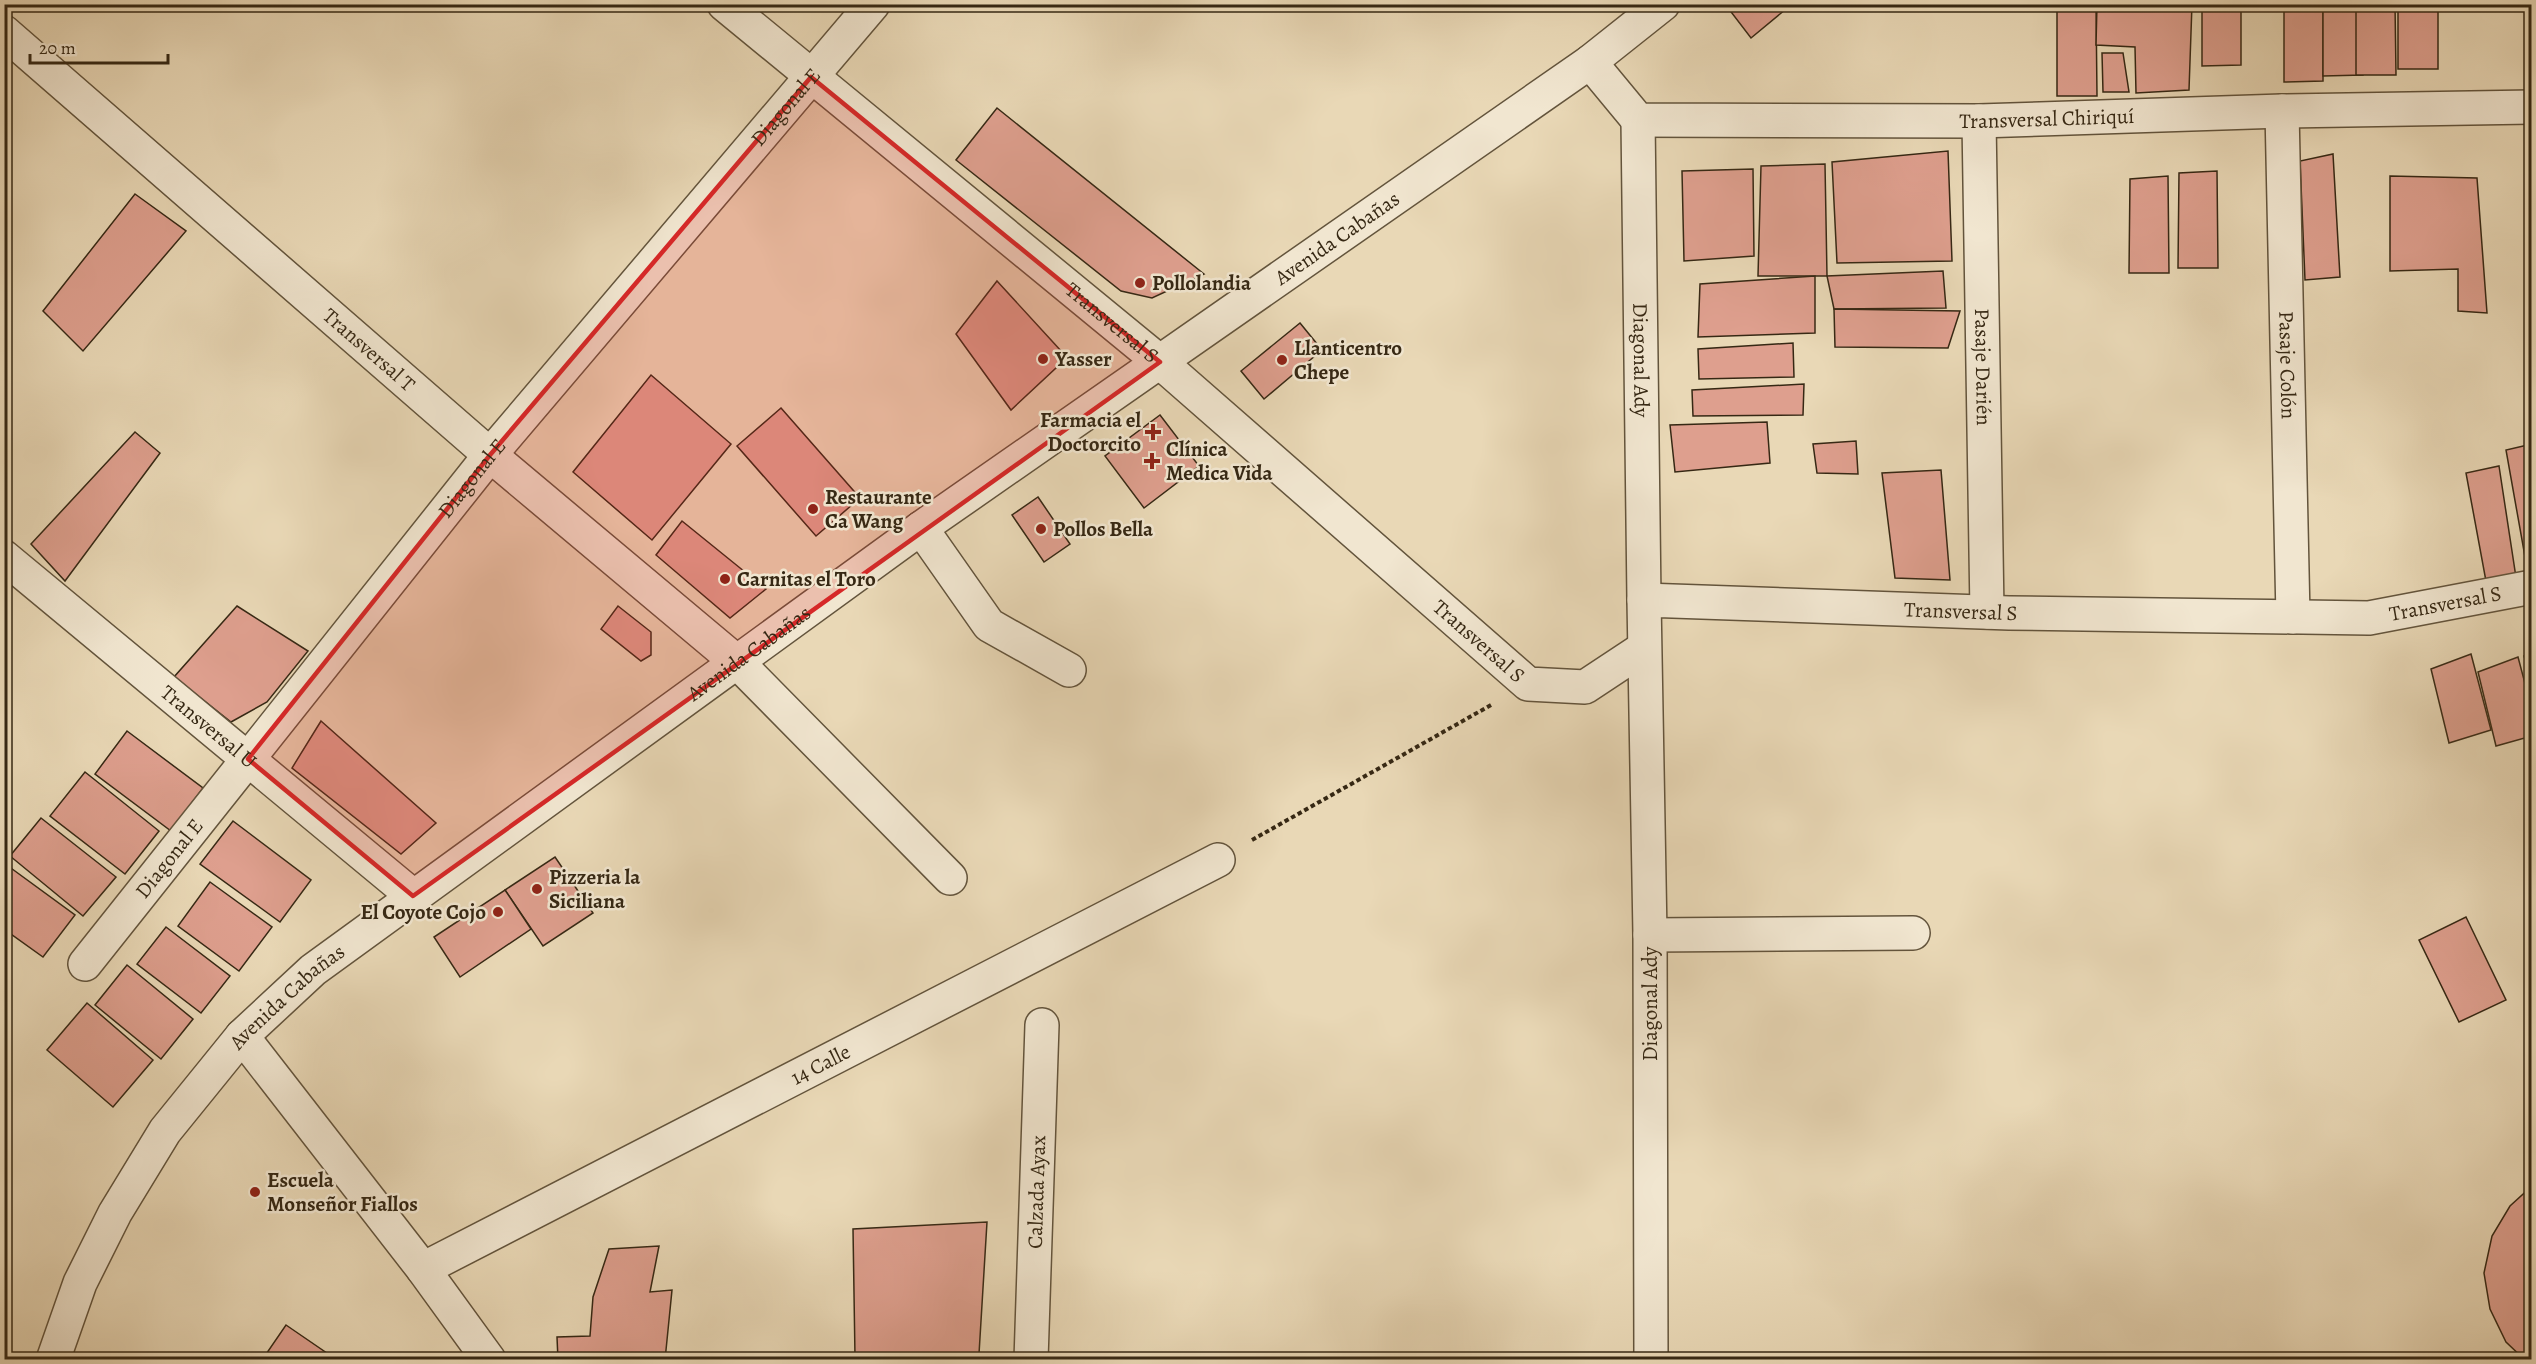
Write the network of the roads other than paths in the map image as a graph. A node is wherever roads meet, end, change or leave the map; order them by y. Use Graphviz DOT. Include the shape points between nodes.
graph roads {
  1 [pos="724,4"];
  2 [pos="873,4"];
  3 [pos="1663,4"];
  4 [pos="4,32"];
  5 [pos="1590,62"];
  6 [pos="811,77"];
  7 [pos="2532,107"];
  8 [pos="2282,111"];
  9 [pos="1638,120"];
  10 [pos="1979,121"];
  11 [pos="1160,362"];
  12 [pos="490,455"];
  13 [pos="921,528"];
  14 [pos="4,557"];
  15 [pos="2532,587"];
  16 [pos="1644,600"];
  17 [pos="1987,612"];
  18 [pos="2293,617"];
  19 [pos="1644,648"];
  20 [pos="738,663"];
  21 [pos="1069,670"];
  22 [pos="248,759"];
  23 [pos="1218,860"];
  24 [pos="950,878"];
  25 [pos="413,896"];
  26 [pos="1913,933"];
  27 [pos="1650,935"];
  28 [pos="85,964"];
  29 [pos="1042,1025"];
  30 [pos="242,1036"];
  31 [pos="423,1269"];
  32 [pos="53,1359"];
  33 [pos="489,1359"];
  34 [pos="1031,1359"];
  35 [pos="1651,1359"];
  1 -- 6 [label="street, Transversal S"];
  2 -- 6 [label="street, Diagonal E"];
  3 -- 5 [label="street, Avenida Cabañas"];
  4 -- 12 [label="street, Transversal T"];
  5 -- 9 [label="street"];
  5 -- 11 [label="street, Avenida Cabañas"];
  6 -- 11 [label="street, Transversal S"];
  6 -- 12 [label="street, Diagonal E"];
  7 -- 8 [label="street, Transversal Chiriquí"];
  8 -- 10 [label="street, Transversal Chiriquí"];
  8 -- 18 [label="street, Pasaje Colón"];
  9 -- 10 [label="street, Transversal Chiriquí"];
  9 -- 16 [label="street, Diagonal Ady"];
  10 -- 17 [label="street, Pasaje Darién"];
  11 -- 13 [label="street, Avenida Cabañas"];
  11 -- 19 [label="street, Transversal S" via="1528,684 1585,687"];
  12 -- 20 [label="street, Transversal T"];
  12 -- 22 [label="street, Diagonal E"];
  13 -- 20 [label="street, Avenida Cabañas"];
  13 -- 21 [label="street" via="989,625"];
  14 -- 22 [label="street, Transversal U"];
  15 -- 18 [label="street, Transversal S" via="2369,618"];
  16 -- 17 [label="street, Transversal S"];
  16 -- 19 [label="street"];
  17 -- 18 [label="street, Transversal S"];
  19 -- 27 [label="street, Diagonal Ady"];
  20 -- 24 [label="street, Transversal T"];
  20 -- 25 [label="street, Avenida Cabañas"];
  22 -- 25 [label="street, Transversal U"];
  22 -- 28 [label="street, Diagonal E"];
  23 -- 31 [label="street, 14 Calle"];
  25 -- 30 [label="street, Avenida Cabañas" via="313,970"];
  26 -- 27 [label="street"];
  27 -- 35 [label="street, Diagonal Ady"];
  29 -- 34 [label="street, Calzada Ayax"];
  30 -- 31 [label="street"];
  30 -- 32 [label="street, Avenida Cabañas" via="165,1131 115,1213 80,1283"];
  31 -- 33 [label="street"];
}
